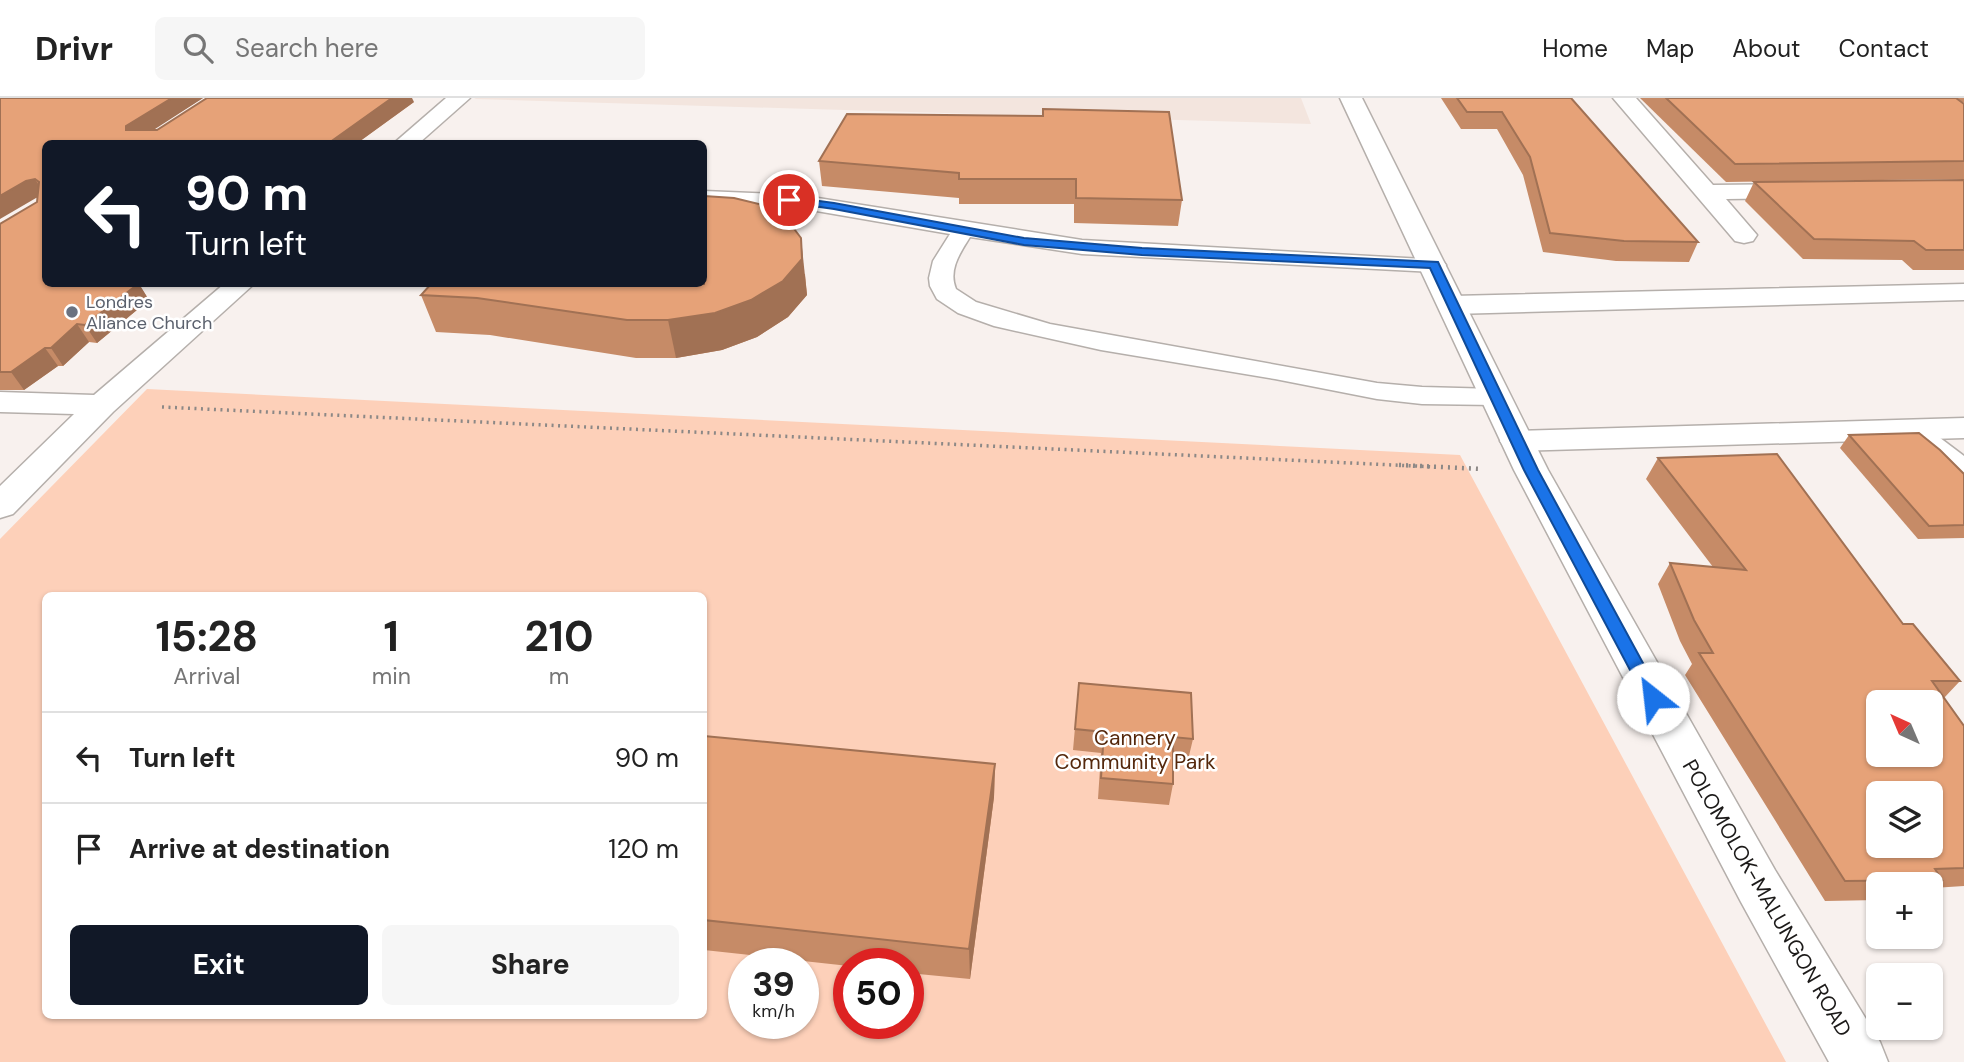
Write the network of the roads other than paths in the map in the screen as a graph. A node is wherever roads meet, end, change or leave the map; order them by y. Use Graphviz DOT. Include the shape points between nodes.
graph roads {
  1 [pos="459,98"];
  2 [pos="1351,98"];
  3 [pos="1624,98"];
  4 [pos="409,140"];
  5 [pos="1828,190"];
  6 [pos="1706,192"];
  7 [pos="707,197"];
  8 [pos="963,231"];
  9 [pos="1744,235"];
  10 [pos="1434,265"];
  11 [pos="237,287"];
  12 [pos="1964,292"];
  13 [pos="1453,305"];
  14 [pos="1496,397"];
  15 [pos="0,402"];
  16 [pos="102,405"];
  17 [pos="1964,428"];
  18 [pos="1912,430"];
  19 [pos="1524,456"];
  20 [pos="1964,470"];
  21 [pos="0,506"];
  22 [pos="1860,1062"];
  1 -- 4 [label="street"];
  2 -- 10 [label="street, POLOMOLOK-MALUNGON ROAD"];
  3 -- 6 [label="street"];
  5 -- 6 [label="street"];
  6 -- 9 [label="street"];
  7 -- 8 [label="lane" via="789,200"];
  8 -- 10 [label="lane" via="1142,251"];
  8 -- 14 [label="lane" via="945,259 941,279 945,293 963,306 1003,319 1086,340 1373,391"];
  10 -- 13 [label="street, POLOMOLOK-MALUNGON ROAD"];
  11 -- 16 [label="street"];
  12 -- 13 [label="street"];
  13 -- 14 [label="street, POLOMOLOK-MALUNGON ROAD"];
  14 -- 19 [label="street, POLOMOLOK-MALUNGON ROAD"];
  15 -- 16 [label="street"];
  16 -- 21 [label="street"];
  17 -- 18 [label="street"];
  18 -- 19 [label="street"];
  18 -- 20 [label="lane"];
  19 -- 22 [label="street, POLOMOLOK-MALUNGON ROAD" via="1758,886"];
}
